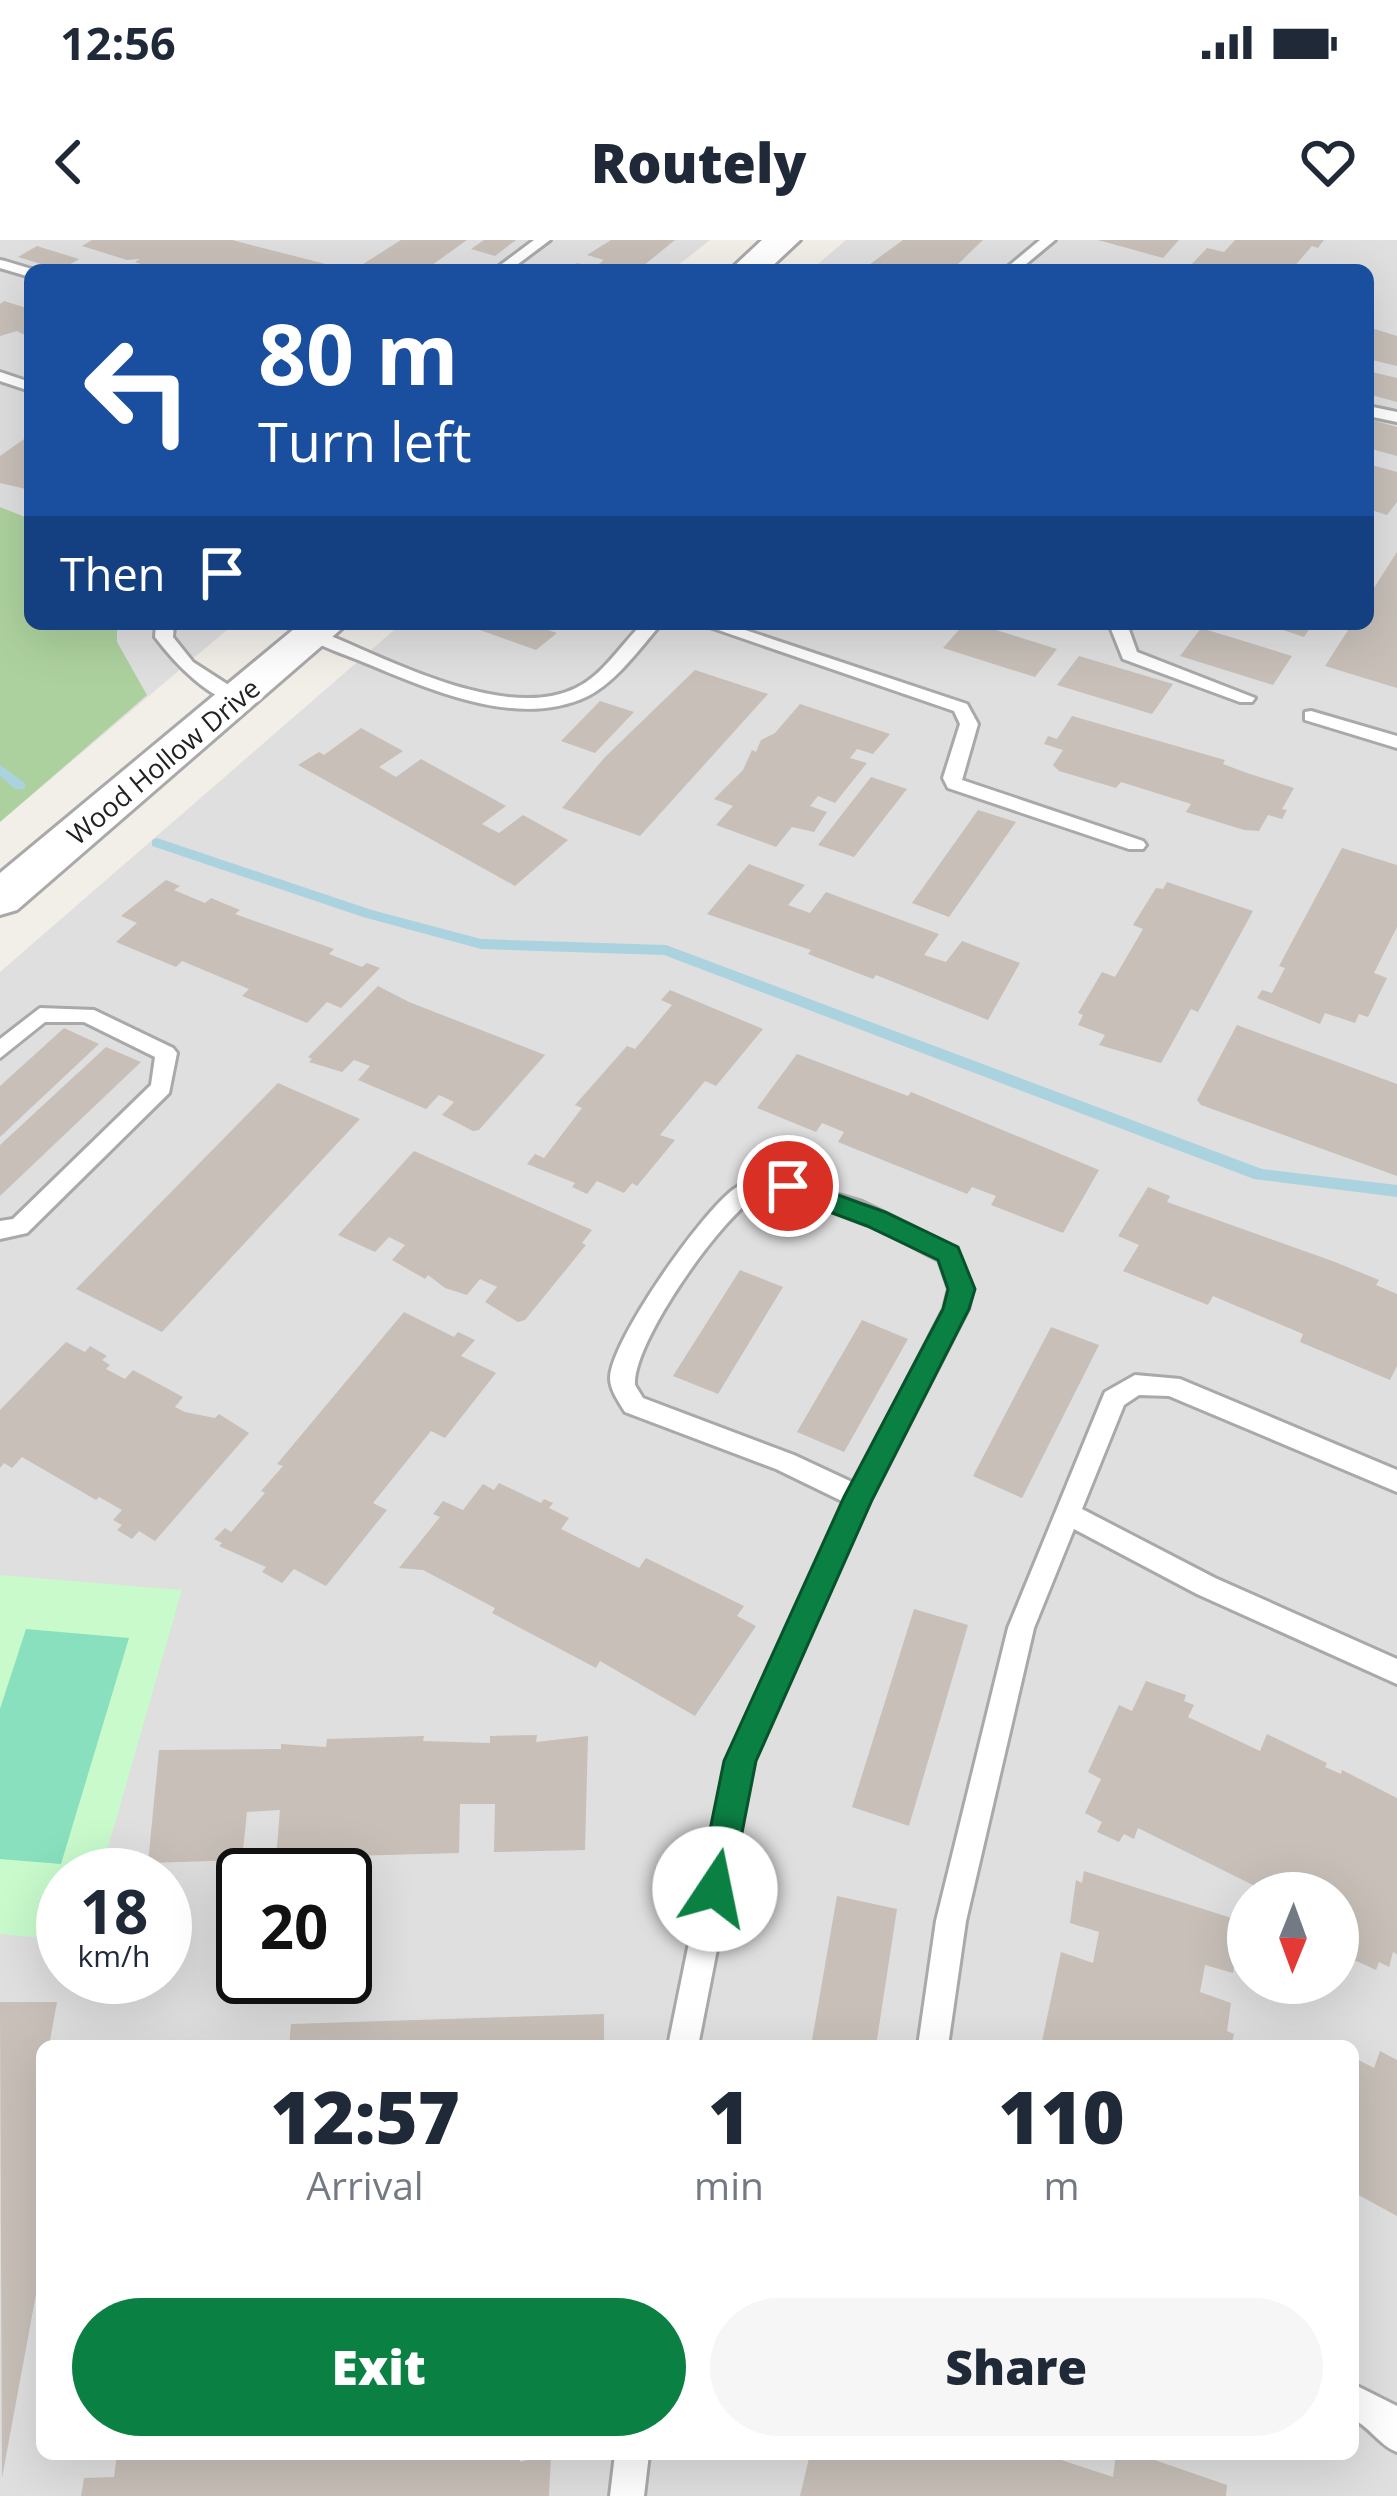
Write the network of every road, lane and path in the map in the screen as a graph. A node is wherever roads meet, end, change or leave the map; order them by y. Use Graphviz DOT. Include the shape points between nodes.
graph roads {
  1 [pos="543,240"];
  2 [pos="783,240"];
  3 [pos="1048,240"];
  4 [pos="509,264"];
  5 [pos="754,264"];
  6 [pos="1018,264"];
  7 [pos="164,630"];
  8 [pos="320,630"];
  9 [pos="646,630"];
  10 [pos="728,630"];
  11 [pos="1120,630"];
  12 [pos="1246,698"];
  13 [pos="238,699"];
  14 [pos="1311,716"];
  15 [pos="1397,742"];
  16 [pos="1136,845"];
  17 [pos="0,899"];
  18 [pos="0,1051"];
  19 [pos="0,1230"];
  20 [pos="1397,1481"];
  21 [pos="859,1497"];
  22 [pos="1066,1513"];
  23 [pos="1397,1672"];
  24 [pos="684,2040"];
  25 [pos="934,2040"];
  26 [pos="1359,2404"];
  27 [pos="1397,2435"];
  28 [pos="631,2460"];
  29 [pos="627,2496"];
  1 -- 4 [label="lane"];
  2 -- 5 [label="street"];
  3 -- 6 [label="lane"];
  7 -- 13 [label="lane" via="187,666"];
  8 -- 9 [label="lane" via="478,697 543,700 578,694"];
  8 -- 13 [label="street, Wood Hollow Drive"];
  10 -- 16 [label="lane" via="961,708 969,724 955,784"];
  11 -- 12 [label="lane" via="1129,655"];
  13 -- 17 [label="street, Wood Hollow Drive"];
  14 -- 15 [label="lane"];
  18 -- 19 [label="lane" via="40,1015 87,1015 166,1053 161,1088 20,1227"];
  20 -- 22 [label="lane" via="1171,1385 1135,1385 1114,1399"];
  21 -- 21 [label="lane" via="956,1309 958,1273 948,1254 876,1219 788,1186 743,1189 648,1322 621,1376 624,1390 634,1405"];
  21 -- 24 [label="lane" via="740,1761"];
  22 -- 23 [label="lane"];
  22 -- 25 [label="lane" via="1021,1628 951,1921"];
  26 -- 27 [label="lane" via="1384,2416"];
  28 -- 29 [label="lane"];
}
